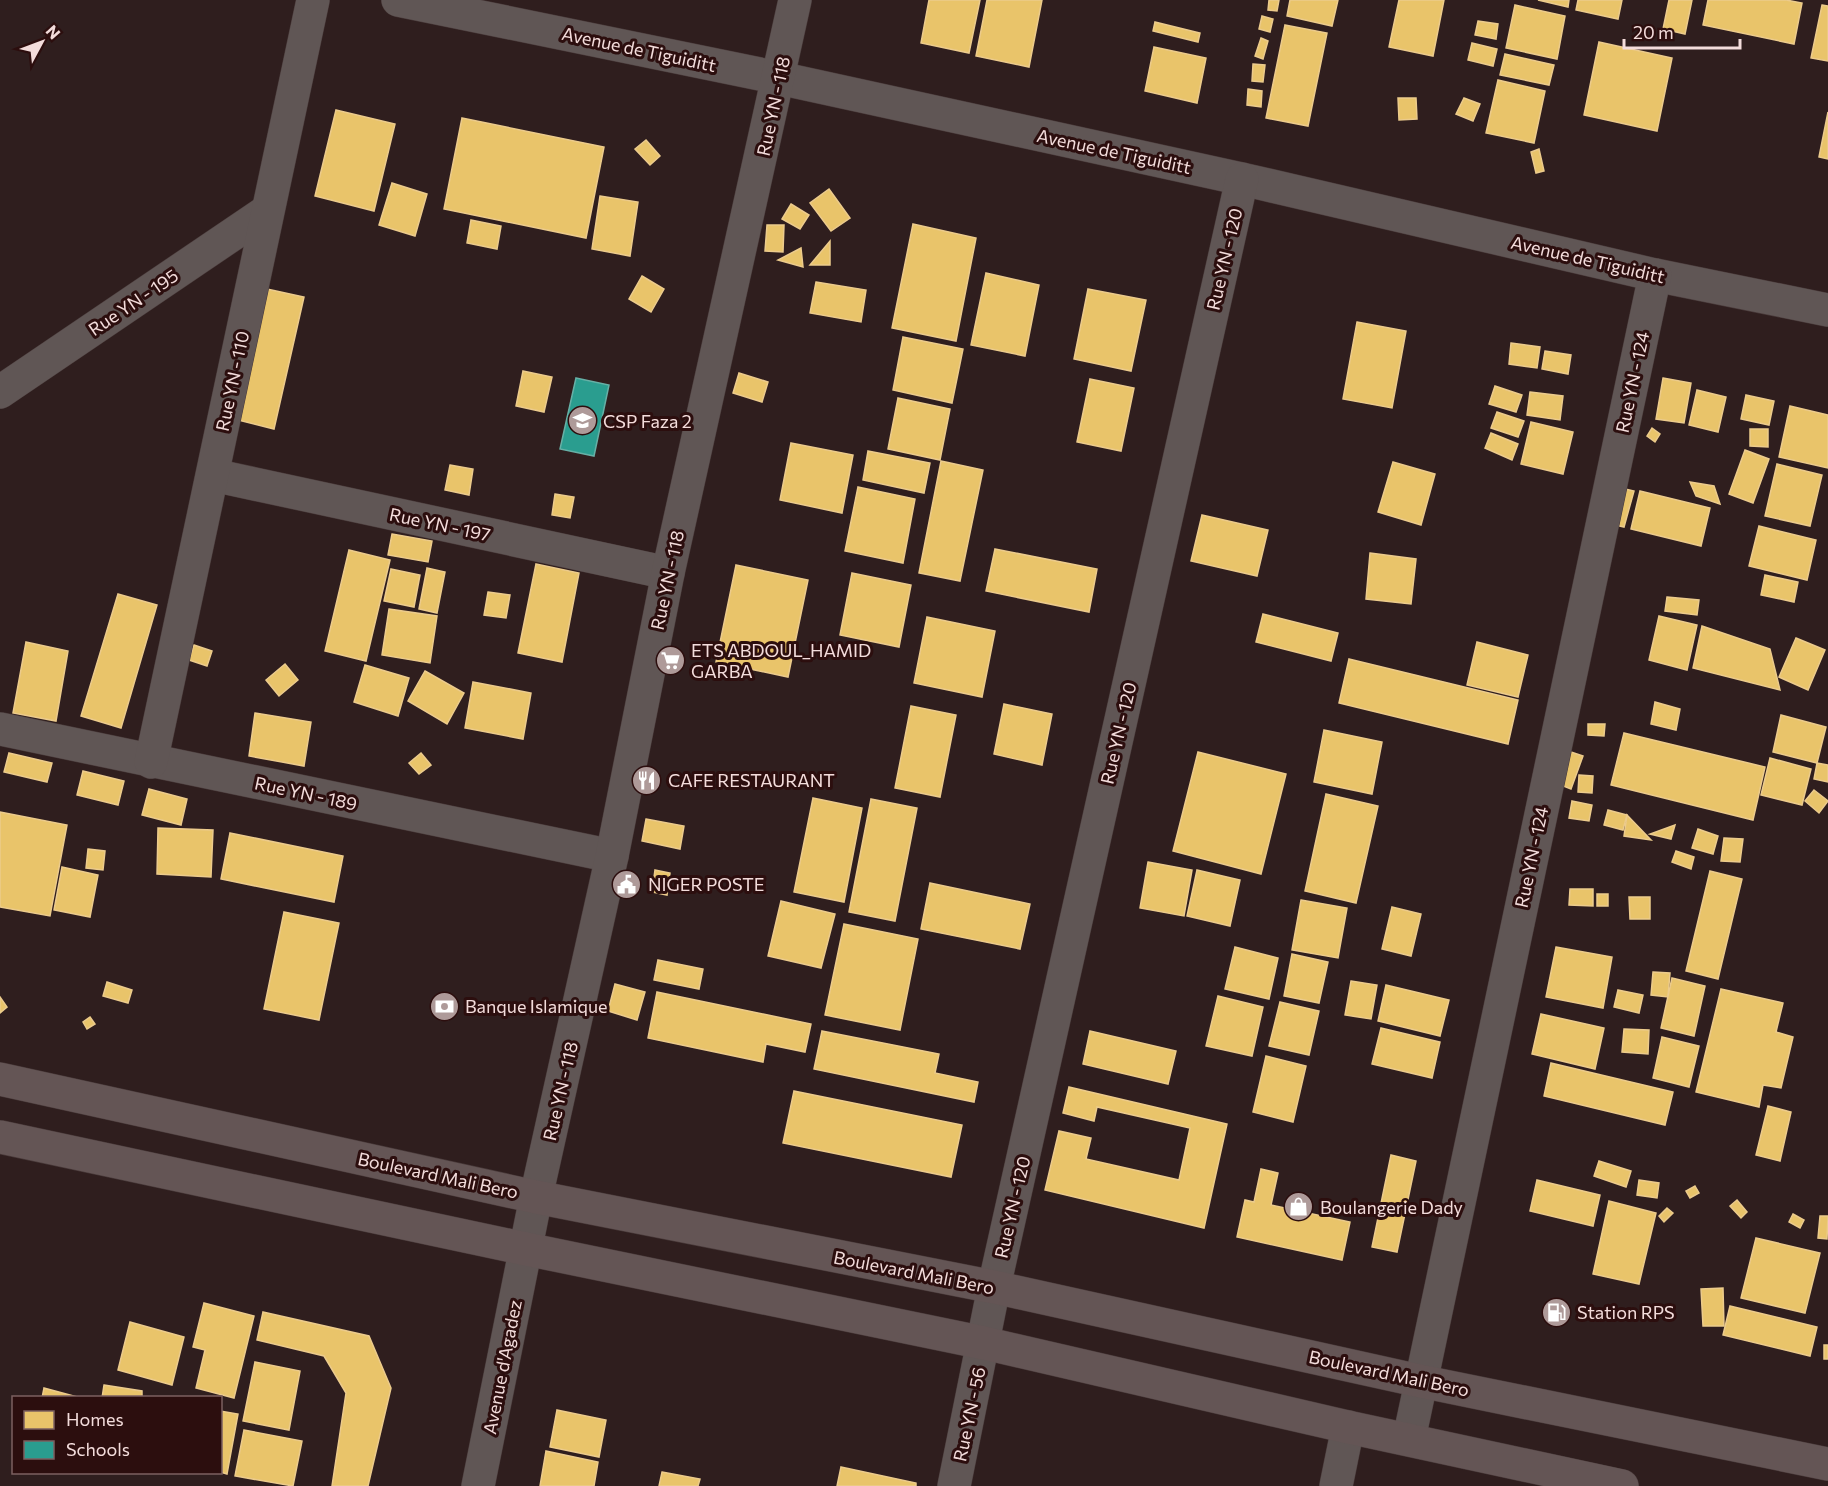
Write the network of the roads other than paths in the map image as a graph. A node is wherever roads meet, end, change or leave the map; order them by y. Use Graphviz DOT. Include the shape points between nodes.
graph roads {
  1 [pos="313,0"];
  2 [pos="398,0"];
  3 [pos="795,0"];
  4 [pos="779,78"];
  5 [pos="1242,179"];
  6 [pos="267,211"];
  7 [pos="1655,275"];
  8 [pos="1828,310"];
  9 [pos="0,392"];
  10 [pos="213,475"];
  11 [pos="668,573"];
  12 [pos="0,729"];
  13 [pos="151,762"];
  14 [pos="612,856"];
  15 [pos="0,1078"];
  16 [pos="0,1137"];
  17 [pos="536,1197"];
  18 [pos="526,1249"];
  19 [pos="994,1287"];
  20 [pos="984,1343"];
  21 [pos="1420,1381"];
  22 [pos="1348,1427"];
  23 [pos="1409,1439"];
  24 [pos="1828,1464"];
  25 [pos="478,1486"];
  26 [pos="954,1486"];
  27 [pos="1336,1486"];
  28 [pos="1622,1486"];
  1 -- 6 [label="street, Rue YN - 110"];
  2 -- 4 [label="street, Avenue de Tiguiditt"];
  3 -- 4 [label="street, Rue YN - 118"];
  4 -- 5 [label="street, Avenue de Tiguiditt"];
  4 -- 11 [label="street, Rue YN - 118"];
  5 -- 7 [label="street, Avenue de Tiguiditt"];
  5 -- 19 [label="street, Rue YN - 120"];
  6 -- 9 [label="street, Rue YN - 195"];
  6 -- 10 [label="street, Rue YN - 110"];
  7 -- 8 [label="street, Avenue de Tiguiditt"];
  7 -- 21 [label="street, Rue YN - 124"];
  10 -- 11 [label="street, Rue YN - 197"];
  10 -- 13 [label="street, Rue YN - 110"];
  11 -- 14 [label="street, Rue YN - 118"];
  12 -- 13 [label="street, Rue YN - 189"];
  13 -- 14 [label="street, Rue YN - 189"];
  14 -- 17 [label="street, Rue YN - 118"];
  15 -- 17 [label="main road, Boulevard Mali Bero"];
  16 -- 18 [label="main road"];
  17 -- 18 [label="street, Rue YN - 118"];
  17 -- 19 [label="main road, Boulevard Mali Bero"];
  18 -- 20 [label="main road"];
  18 -- 25 [label="street, Avenue d'Agadez"];
  19 -- 20 [label="street, Rue YN - 120"];
  19 -- 21 [label="main road, Boulevard Mali Bero"];
  20 -- 22 [label="main road"];
  20 -- 26 [label="street, Rue YN - 56"];
  21 -- 23 [label="street, Rue YN - 124"];
  21 -- 24 [label="main road, Boulevard Mali Bero"];
  22 -- 23 [label="main road"];
  22 -- 27 [label="street"];
  23 -- 28 [label="main road"];
}
